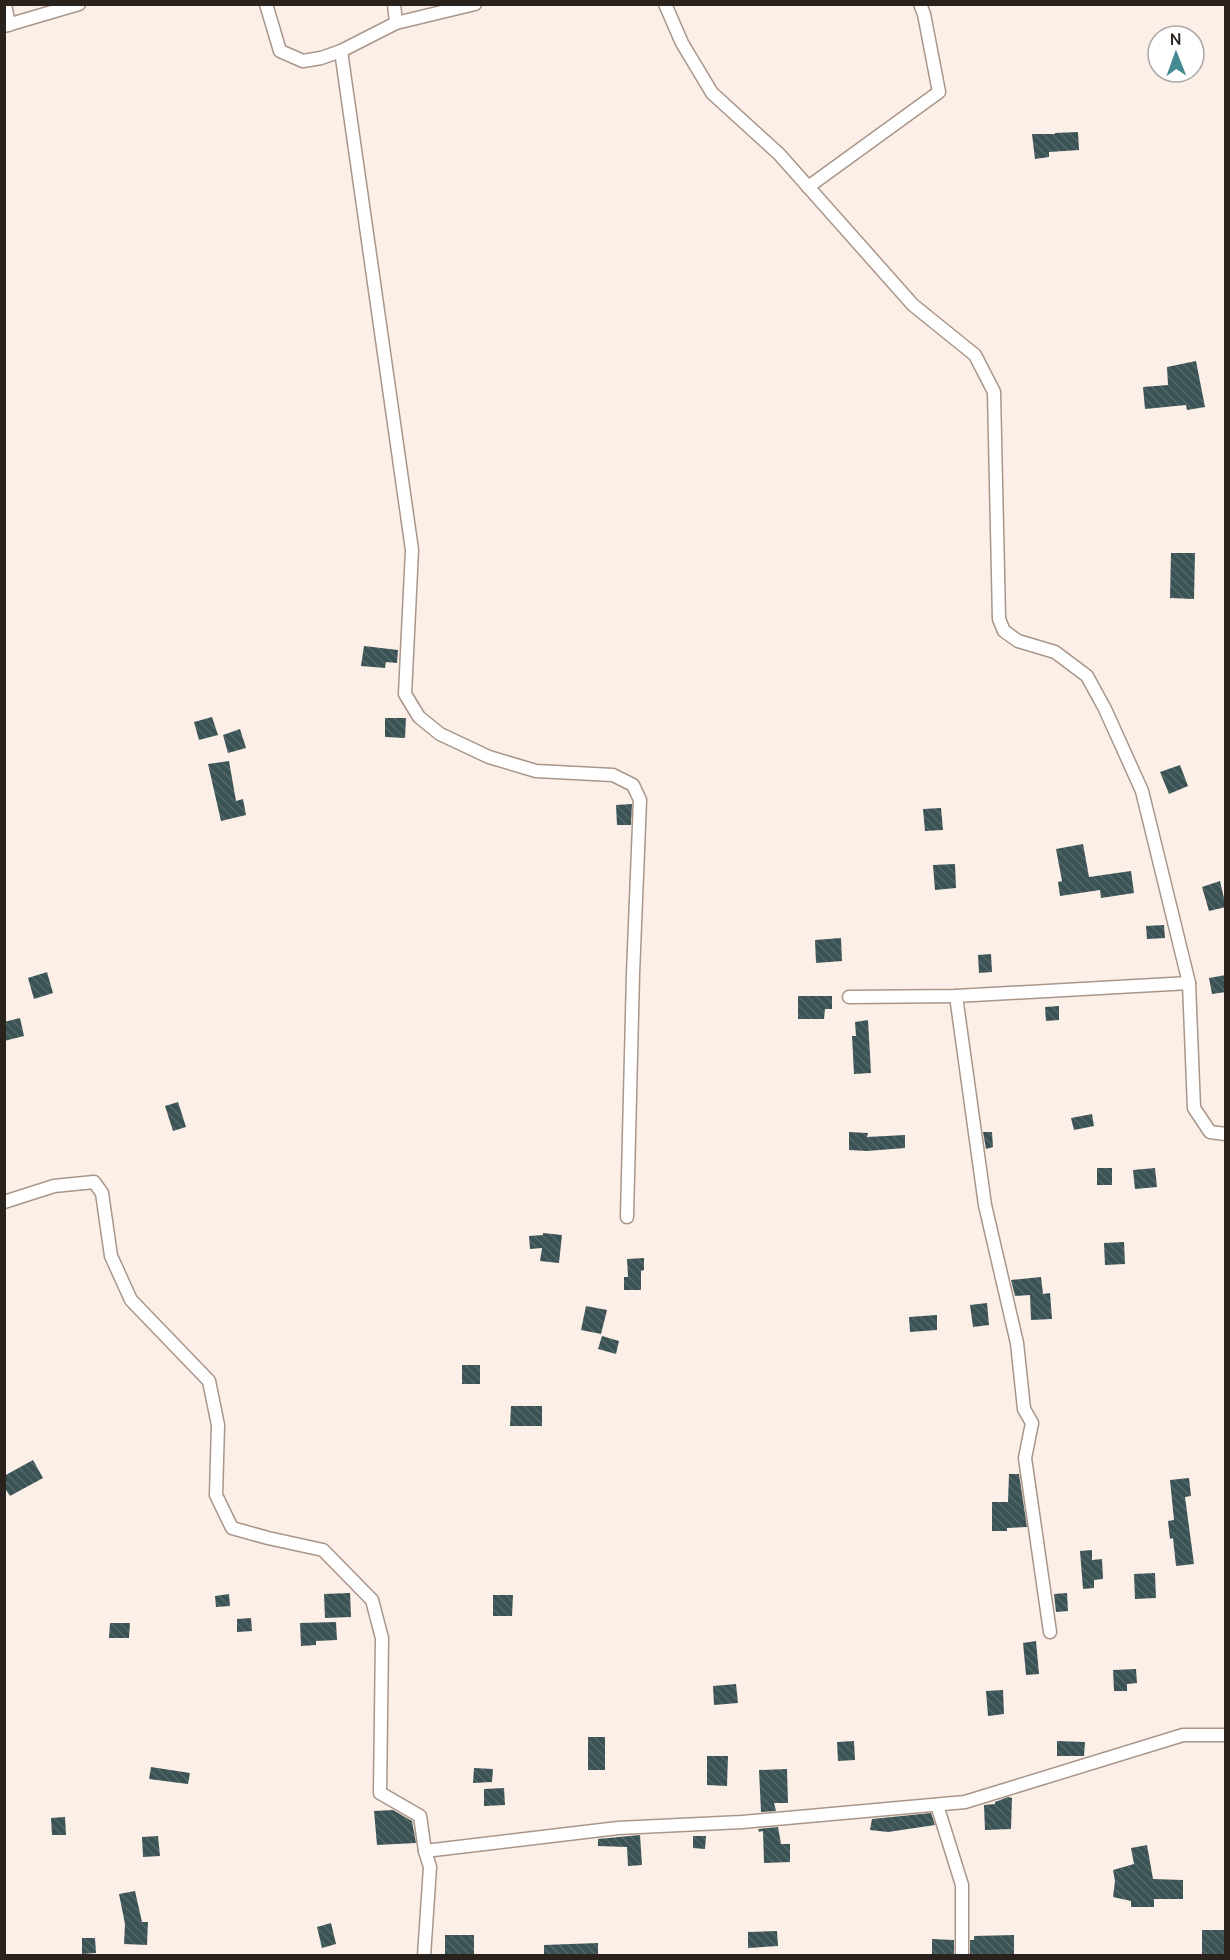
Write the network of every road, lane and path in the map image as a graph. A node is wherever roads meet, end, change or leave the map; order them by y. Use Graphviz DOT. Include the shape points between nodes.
graph roads {
  1 [pos="5,4"];
  2 [pos="79,4"];
  3 [pos="266,4"];
  4 [pos="394,4"];
  5 [pos="475,4"];
  6 [pos="665,4"];
  7 [pos="920,4"];
  8 [pos="396,23"];
  9 [pos="7,26"];
  10 [pos="341,51"];
  11 [pos="808,187"];
  12 [pos="1188,983"];
  13 [pos="956,996"];
  14 [pos="849,997"];
  15 [pos="1226,1134"];
  16 [pos="4,1203"];
  17 [pos="627,1217"];
  18 [pos="1050,1632"];
  19 [pos="1226,1735"];
  20 [pos="937,1805"];
  21 [pos="425,1851"];
  22 [pos="424,1956"];
  23 [pos="962,1956"];
  1 -- 9 [label="street"];
  2 -- 9 [label="street"];
  3 -- 10 [label="street" via="280,51 303,61"];
  4 -- 8 [label="street"];
  5 -- 8 [label="street"];
  6 -- 11 [label="street" via="682,43 712,93 779,154"];
  7 -- 11 [label="street" via="939,92"];
  8 -- 10 [label="street"];
  10 -- 17 [label="street" via="412,550 405,694 418,717 440,734 489,757 536,771 613,775 633,785 640,800"];
  11 -- 12 [label="street" via="913,305 975,355 994,392 999,619 1004,631 1018,641 1055,652 1087,676 1105,709 1142,791"];
  12 -- 13 [label="street"];
  12 -- 15 [label="street" via="1194,1108 1210,1132"];
  13 -- 14 [label="street"];
  13 -- 18 [label="street" via="985,1205 1017,1343 1024,1409 1032,1423 1025,1458"];
  16 -- 21 [label="street" via="54,1186 94,1182 102,1193 111,1256 132,1300 209,1381 218,1425 216,1495 232,1528 323,1550 372,1600 382,1638 380,1793 420,1816"];
  19 -- 20 [label="street" via="1183,1735 965,1802"];
  20 -- 21 [label="street" via="618,1828"];
  20 -- 23 [label="street" via="962,1885"];
  21 -- 22 [label="street" via="430,1867"];
}
